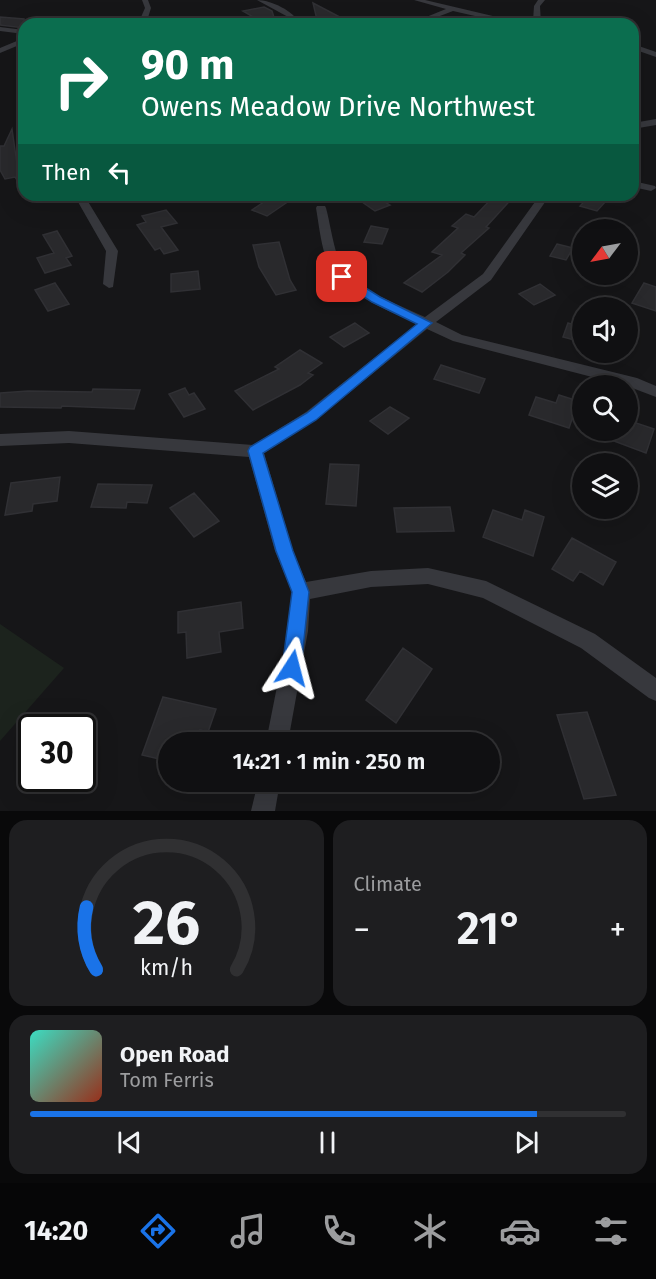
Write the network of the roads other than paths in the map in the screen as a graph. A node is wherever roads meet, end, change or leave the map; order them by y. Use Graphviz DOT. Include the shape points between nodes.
graph roads {
  1 [pos="145,0"];
  2 [pos="260,0"];
  3 [pos="417,0"];
  4 [pos="543,0"];
  5 [pos="451,9"];
  6 [pos="144,18"];
  7 [pos="293,18"];
  8 [pos="428,18"];
  9 [pos="492,18"];
  10 [pos="536,18"];
  11 [pos="0,28"];
  12 [pos="18,31"];
  13 [pos="18,43"];
  14 [pos="645,43"];
  15 [pos="639,44"];
  16 [pos="639,48"];
  17 [pos="0,51"];
  18 [pos="656,55"];
  19 [pos="656,122"];
  20 [pos="639,125"];
  21 [pos="639,185"];
  22 [pos="651,188"];
  23 [pos="83,201"];
  24 [pos="541,201"];
  25 [pos="321,208"];
  26 [pos="109,284"];
  27 [pos="426,323"];
  28 [pos="656,392"];
  29 [pos="0,440"];
  30 [pos="255,451"];
  31 [pos="301,592"];
  32 [pos="656,691"];
  33 [pos="279,732"];
  34 [pos="267,792"];
  35 [pos="263,811"];
  1 -- 6 [label="street" via="148,8"];
  2 -- 7 [label="street"];
  3 -- 5 [label="street"];
  4 -- 10 [label="street" via="537,6"];
  5 -- 8 [label="street"];
  5 -- 9 [label="street"];
  11 -- 12 [label="street"];
  13 -- 17 [label="street"];
  14 -- 15 [label="street"];
  16 -- 18 [label="street"];
  19 -- 20 [label="street"];
  21 -- 22 [label="street"];
  23 -- 26 [label="street" via="112,251"];
  24 -- 27 [label="street" via="487,277"];
  25 -- 27 [label="street" via="333,261 342,277"];
  27 -- 28 [label="street" via="458,338 632,382"];
  27 -- 30 [label="street" via="311,416"];
  29 -- 30 [label="street" via="92,438"];
  30 -- 31 [label="street"];
  31 -- 32 [label="street" via="371,579 428,576 486,590 588,641"];
  31 -- 33 [label="street" via="298,631"];
  34 -- 35 [label="street"];
}
